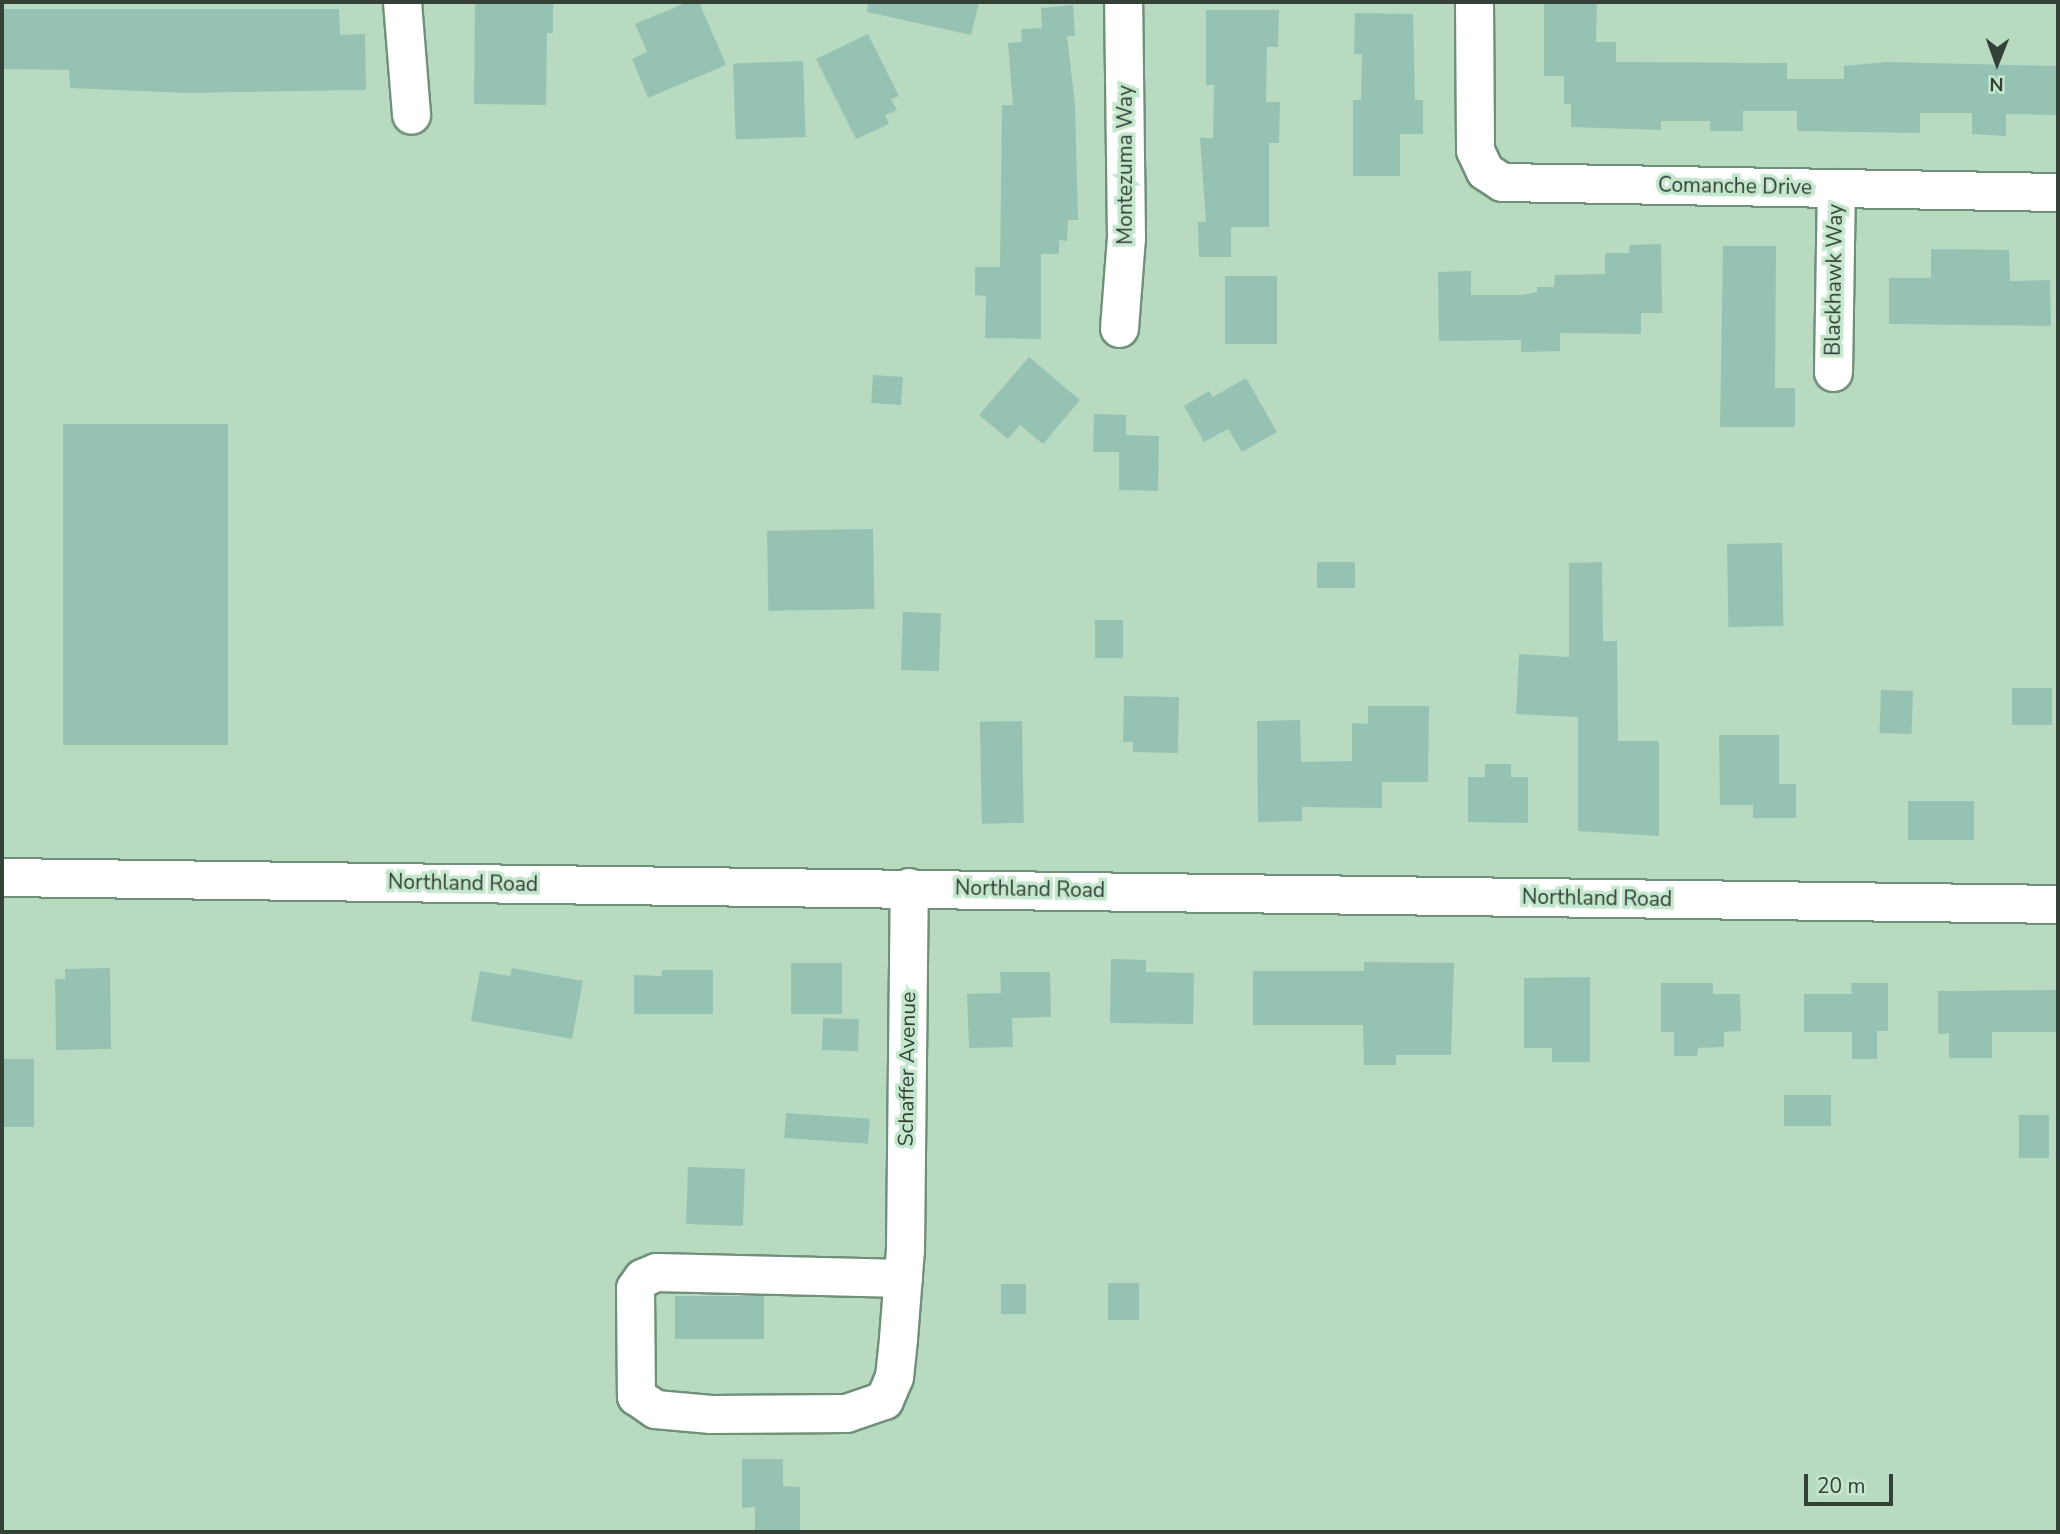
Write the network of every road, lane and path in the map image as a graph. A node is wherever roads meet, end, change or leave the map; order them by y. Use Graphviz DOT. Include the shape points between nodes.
graph roads {
  1 [pos="402,2"];
  2 [pos="1123,2"];
  3 [pos="1474,2"];
  4 [pos="411,115"];
  5 [pos="1836,188"];
  6 [pos="2058,192"];
  7 [pos="1119,328"];
  8 [pos="1833,372"];
  9 [pos="2,877"];
  10 [pos="909,887"];
  11 [pos="2058,904"];
  12 [pos="904,1264"];
  1 -- 4 [label="street"];
  2 -- 7 [label="street, Montezuma Way" via="1126,238"];
  3 -- 5 [label="street, Comanche Drive" via="1475,150 1485,171 1502,182"];
  5 -- 6 [label="street, Comanche Drive"];
  5 -- 8 [label="street, Blackhawk Way"];
  9 -- 10 [label="street, Northland Road"];
  10 -- 11 [label="street, Northland Road"];
  10 -- 12 [label="street, Schaffer Avenue"];
  12 -- 12 [label="street, Schaffer Avenue" via="894,1377 884,1400 864,1410 672,1413 644,1406 636,1396 635,1288 642,1278 656,1272"];
}
